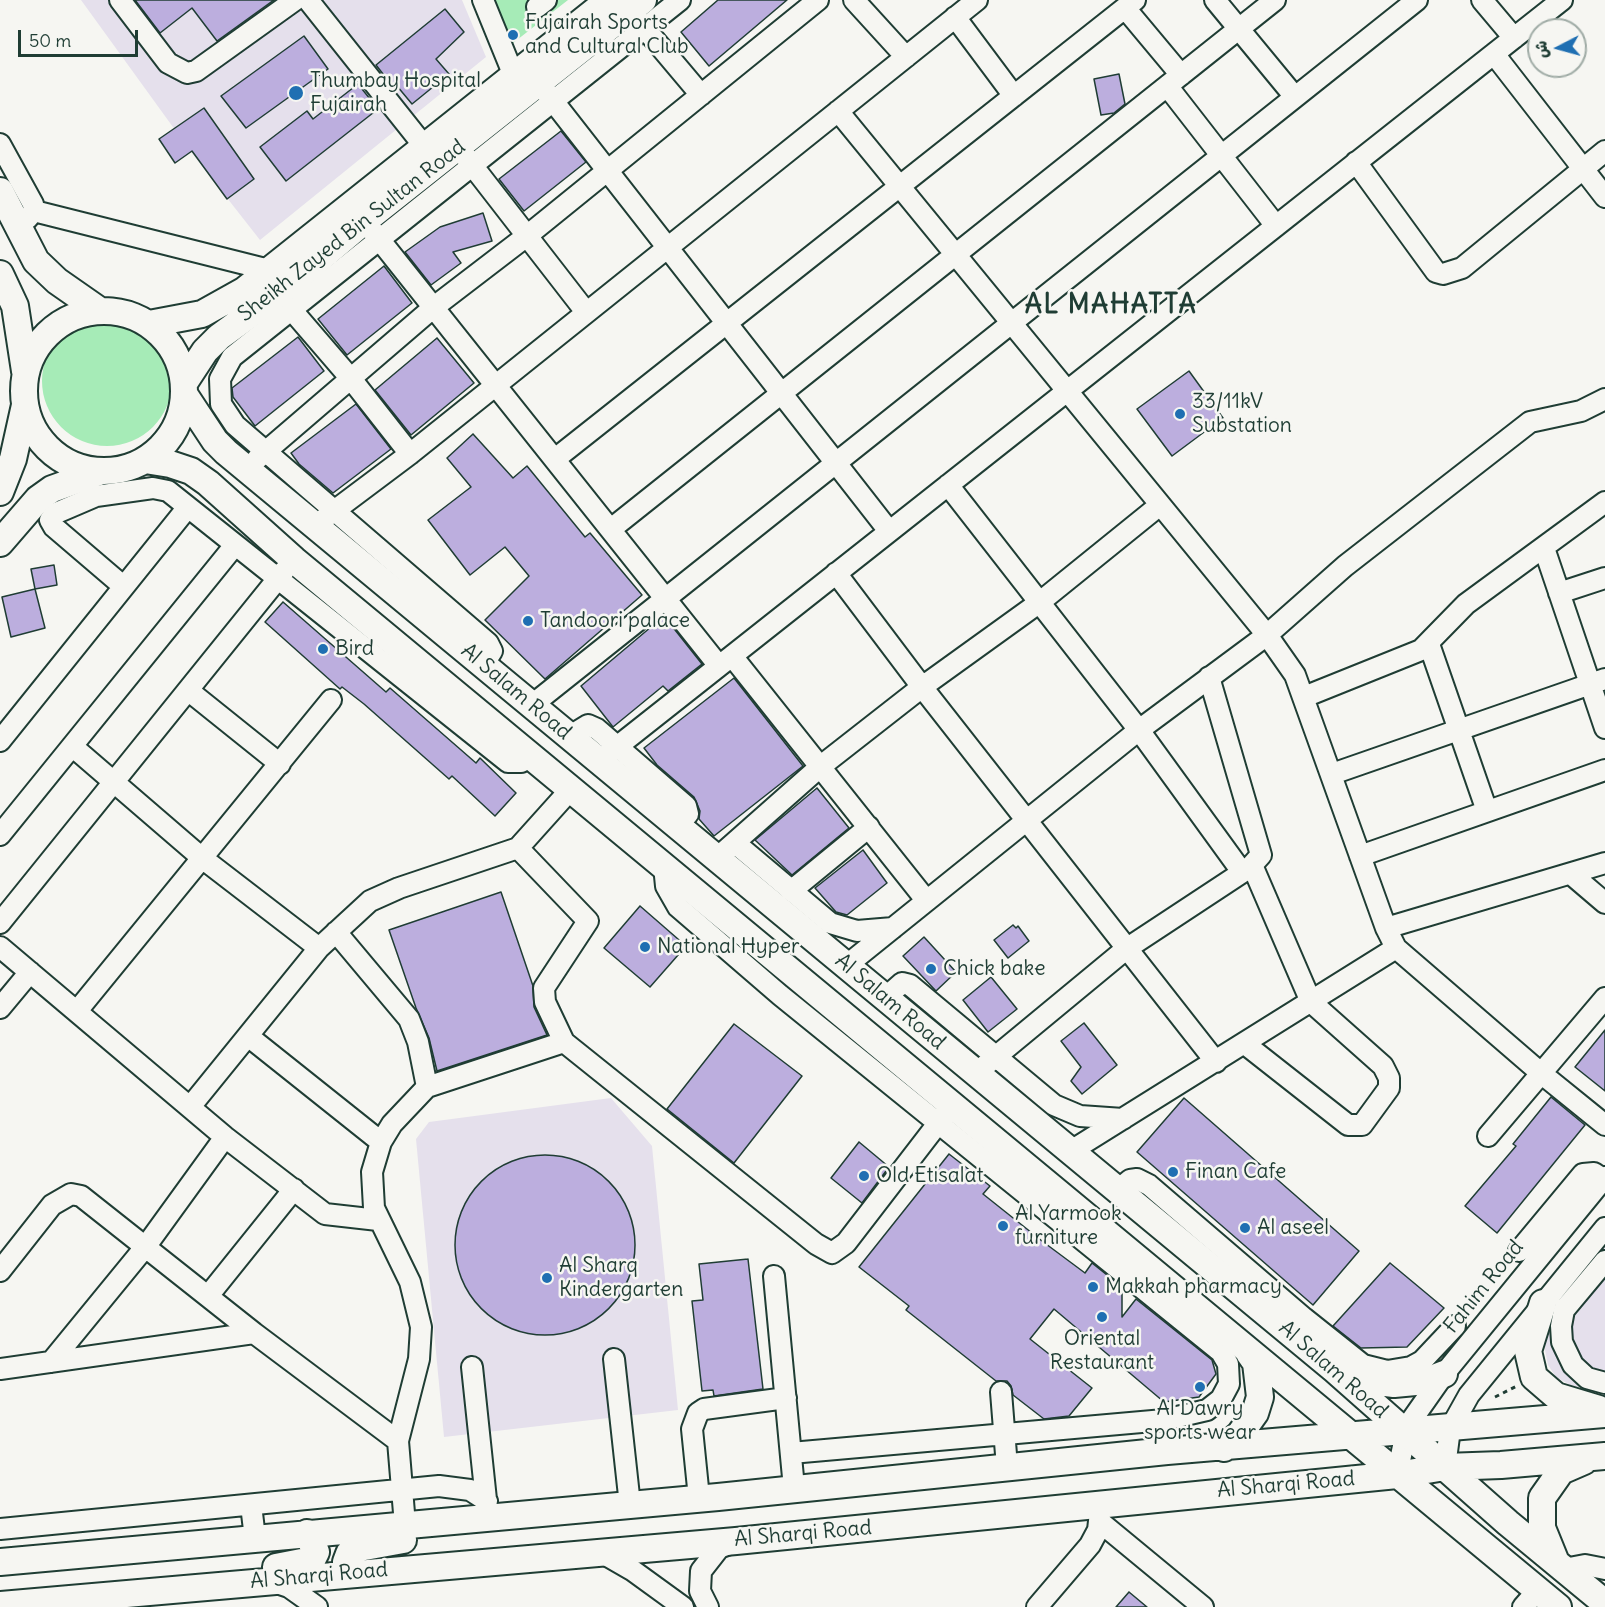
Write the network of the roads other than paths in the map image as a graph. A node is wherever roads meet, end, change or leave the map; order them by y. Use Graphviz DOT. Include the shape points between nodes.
graph roads {
  1 [pos="120,0"];
  2 [pos="295,0"];
  3 [pos="308,0"];
  4 [pos="483,0"];
  5 [pos="680,0"];
  6 [pos="818,0"];
  7 [pos="854,0"];
  8 [pos="977,0"];
  9 [pos="1215,0"];
  10 [pos="1275,0"];
  11 [pos="1417,0"];
  12 [pos="1482,0"];
  13 [pos="1562,0"];
  14 [pos="1120,6"];
  15 [pos="632,10"];
  16 [pos="956,17"];
  17 [pos="1239,29"];
  18 [pos="1514,38"];
  19 [pos="1494,54"];
  20 [pos="906,57"];
  21 [pos="514,76"];
  22 [pos="1174,81"];
  23 [pos="546,92"];
  24 [pos="701,95"];
  25 [pos="1014,96"];
  26 [pos="1295,97"];
  27 [pos="838,111"];
  28 [pos="0,144"];
  29 [pos="424,146"];
  30 [pos="1605,151"];
  31 [pos="465,156"];
  32 [pos="1221,156"];
  33 [pos="1356,162"];
  34 [pos="1583,167"];
  35 [pos="608,171"];
  36 [pos="900,187"];
  37 [pos="0,191"];
  38 [pos="1605,196"];
  39 [pos="25,217"];
  40 [pos="1276,226"];
  41 [pos="371,230"];
  42 [pos="528,235"];
  43 [pos="667,248"];
  44 [pos="955,255"];
  45 [pos="0,274"];
  46 [pos="280,292"];
  47 [pos="434,307"];
  48 [pos="100,310"];
  49 [pos="586,312"];
  50 [pos="727,323"];
  51 [pos="1012,323"];
  52 [pos="149,324"];
  53 [pos="26,375"];
  54 [pos="352,380"];
  55 [pos="496,385"];
  56 [pos="184,389"];
  57 [pos="1067,391"];
  58 [pos="781,393"];
  59 [pos="1605,399"];
  60 [pos="25,405"];
  61 [pos="267,452"];
  62 [pos="410,453"];
  63 [pos="555,459"];
  64 [pos="145,460"];
  65 [pos="836,463"];
  66 [pos="246,468"];
  67 [pos="102,471"];
  68 [pos="948,485"];
  69 [pos="0,492"];
  70 [pos="1605,502"];
  71 [pos="1161,505"];
  72 [pos="188,507"];
  73 [pos="335,511"];
  74 [pos="314,525"];
  75 [pos="611,529"];
  76 [pos="889,531"];
  77 [pos="0,543"];
  78 [pos="235,545"];
  79 [pos="1544,548"];
  80 [pos="294,560"];
  81 [pos="836,573"];
  82 [pos="1605,578"];
  83 [pos="277,579"];
  84 [pos="123,586"];
  85 [pos="1559,593"];
  86 [pos="666,599"];
  87 [pos="1040,602"];
  88 [pos="1267,635"];
  89 [pos="1429,644"];
  90 [pos="725,661"];
  91 [pos="483,665"];
  92 [pos="1209,676"];
  93 [pos="1598,682"];
  94 [pos="922,687"];
  95 [pos="189,692"];
  96 [pos="1304,697"];
  97 [pos="331,700"];
  98 [pos="532,705"];
  99 [pos="1605,728"];
  100 [pos="1139,730"];
  101 [pos="1458,731"];
  102 [pos="0,741"];
  103 [pos="72,746"];
  104 [pos="529,752"];
  105 [pos="608,754"];
  106 [pos="279,764"];
  107 [pos="821,766"];
  108 [pos="1605,770"];
  109 [pos="1332,774"];
  110 [pos="113,783"];
  111 [pos="571,789"];
  112 [pos="1487,811"];
  113 [pos="1027,819"];
  114 [pos="869,827"];
  115 [pos="0,835"];
  116 [pos="518,848"];
  117 [pos="726,850"];
  118 [pos="1360,856"];
  119 [pos="202,858"];
  120 [pos="1605,863"];
  121 [pos="1247,869"];
  122 [pos="1570,874"];
  123 [pos="790,891"];
  124 [pos="926,900"];
  125 [pos="1605,903"];
  126 [pos="0,924"];
  127 [pos="893,928"];
  128 [pos="1386,928"];
  129 [pos="822,931"];
  130 [pos="336,932"];
  131 [pos="0,947"];
  132 [pos="319,948"];
  133 [pos="1396,948"];
  134 [pos="1126,949"];
  135 [pos="847,965"];
  136 [pos="30,972"];
  137 [pos="885,998"];
  138 [pos="1605,998"];
  139 [pos="1311,1002"];
  140 [pos="0,1008"];
  141 [pos="76,1011"];
  142 [pos="248,1035"];
  143 [pos="564,1042"];
  144 [pos="1245,1044"];
  145 [pos="997,1057"];
  146 [pos="1216,1062"];
  147 [pos="976,1073"];
  148 [pos="1542,1074"];
  149 [pos="427,1087"];
  150 [pos="190,1107"];
  151 [pos="945,1114"];
  152 [pos="1123,1119"];
  153 [pos="1605,1125"];
  154 [pos="1488,1136"];
  155 [pos="225,1137"];
  156 [pos="381,1142"];
  157 [pos="1071,1151"];
  158 [pos="1604,1178"];
  159 [pos="294,1190"];
  160 [pos="378,1220"];
  161 [pos="1605,1228"];
  162 [pos="146,1246"];
  163 [pos="1519,1251"];
  164 [pos="1605,1261"];
  165 [pos="0,1271"];
  166 [pos="774,1276"];
  167 [pos="208,1296"];
  168 [pos="1542,1303"];
  169 [pos="1193,1317"];
  170 [pos="1298,1326"];
  171 [pos="1455,1326"];
  172 [pos="254,1333"];
  173 [pos="1245,1348"];
  174 [pos="614,1359"];
  175 [pos="51,1362"];
  176 [pos="472,1367"];
  177 [pos="0,1369"];
  178 [pos="1335,1370"];
  179 [pos="1444,1374"];
  180 [pos="1605,1383"];
  181 [pos="1002,1392"];
  182 [pos="786,1398"];
  183 [pos="1605,1412"];
  184 [pos="1164,1420"];
  185 [pos="1450,1429"];
  186 [pos="1406,1432"];
  187 [pos="1005,1433"];
  188 [pos="1353,1437"];
  189 [pos="398,1441"];
  190 [pos="1224,1448"];
  191 [pos="1167,1451"];
  192 [pos="791,1453"];
  193 [pos="1600,1456"];
  194 [pos="1007,1467"];
  195 [pos="1445,1467"];
  196 [pos="1397,1475"];
  197 [pos="1360,1479"];
  198 [pos="794,1488"];
  199 [pos="402,1490"];
  200 [pos="699,1498"];
  201 [pos="630,1504"];
  202 [pos="251,1505"];
  203 [pos="487,1509"];
  204 [pos="1444,1512"];
  205 [pos="1100,1513"];
  206 [pos="463,1520"];
  207 [pos="405,1525"];
  208 [pos="0,1529"];
  209 [pos="307,1533"];
  210 [pos="255,1538"];
  211 [pos="736,1541"];
  212 [pos="599,1551"];
  213 [pos="0,1562"];
  214 [pos="1560,1566"];
  215 [pos="1605,1569"];
  216 [pos="344,1574"];
  217 [pos="272,1581"];
  218 [pos="202,1587"];
  219 [pos="158,1599"];
  220 [pos="1530,1599"];
  221 [pos="1605,1603"];
  222 [pos="0,1605"];
  223 [pos="318,1607"];
  224 [pos="683,1607"];
  225 [pos="708,1607"];
  226 [pos="1037,1607"];
  227 [pos="1203,1607"];
  228 [pos="1558,1607"];
  1 -- 2 [label="street" via="168,63 187,73 196,71"];
  3 -- 29 [label="street"];
  4 -- 21 [label="street"];
  5 -- 15 [label="street"];
  6 -- 24 [label="street"];
  7 -- 20 [label="street"];
  8 -- 16 [label="street"];
  9 -- 17 [label="street"];
  10 -- 17 [label="street"];
  11 -- 26 [label="street"];
  12 -- 18 [label="street"];
  13 -- 18 [label="street"];
  14 -- 22 [label="street"];
  14 -- 25 [label="street"];
  15 -- 21 [label="main road, Sheikh Zayed Bin Sultan Road"];
  15 -- 23 [label="main road, Sheikh Zayed Bin Sultan Road"];
  15 -- 24 [label="street"];
  16 -- 20 [label="street"];
  16 -- 25 [label="street"];
  17 -- 22 [label="street"];
  17 -- 26 [label="street"];
  18 -- 19 [label="street"];
  19 -- 33 [label="street"];
  19 -- 34 [label="street"];
  20 -- 27 [label="street"];
  21 -- 29 [label="main road, Sheikh Zayed Bin Sultan Road"];
  22 -- 32 [label="street"];
  22 -- 44 [label="street"];
  23 -- 31 [label="main road, Sheikh Zayed Bin Sultan Road"];
  23 -- 35 [label="street"];
  24 -- 35 [label="street"];
  25 -- 36 [label="street"];
  26 -- 32 [label="street"];
  27 -- 36 [label="street"];
  27 -- 43 [label="street"];
  28 -- 39 [label="street" via="33,204"];
  29 -- 46 [label="main road, Sheikh Zayed Bin Sultan Road"];
  30 -- 34 [label="street"];
  31 -- 41 [label="main road, Sheikh Zayed Bin Sultan Road"];
  31 -- 42 [label="street"];
  32 -- 40 [label="street"];
  32 -- 51 [label="street"];
  33 -- 34 [label="street" via="1436,272 1443,274 1462,268"];
  33 -- 40 [label="street"];
  34 -- 38 [label="street"];
  35 -- 42 [label="street"];
  35 -- 43 [label="street"];
  36 -- 44 [label="street"];
  36 -- 50 [label="street"];
  37 -- 39 [label="main road"];
  39 -- 46 [label="street"];
  39 -- 48 [label="main road" via="36,261 57,281"];
  40 -- 57 [label="street"];
  41 -- 46 [label="main road, Sheikh Zayed Bin Sultan Road"];
  41 -- 47 [label="street"];
  42 -- 47 [label="street"];
  42 -- 49 [label="street"];
  43 -- 49 [label="street"];
  43 -- 50 [label="street"];
  44 -- 51 [label="street"];
  44 -- 58 [label="street"];
  45 -- 53 [label="main road" via="15,306"];
  46 -- 52 [label="main road, Sheikh Zayed Bin Sultan Road" via="238,295 202,314"];
  46 -- 54 [label="street"];
  46 -- 56 [label="main road, Sheikh Zayed Bin Sultan Road" via="205,351"];
  46 -- 61 [label="street" via="232,357 220,379 219,391 227,415"];
  47 -- 54 [label="street"];
  47 -- 55 [label="street"];
  48 -- 52 [label="main road" via="126,313"];
  48 -- 53 [label="main road" via="80,314 52,330 33,354"];
  49 -- 55 [label="street"];
  50 -- 58 [label="street"];
  50 -- 63 [label="street"];
  51 -- 57 [label="street"];
  51 -- 65 [label="street"];
  52 -- 56 [label="main road" via="166,340 178,360"];
  53 -- 60 [label="main road"];
  54 -- 61 [label="street"];
  54 -- 62 [label="street"];
  55 -- 62 [label="street"];
  55 -- 63 [label="street"];
  56 -- 64 [label="main road" via="179,420 165,443"];
  56 -- 66 [label="main road, Al Salam Road" via="215,441"];
  57 -- 68 [label="street"];
  57 -- 71 [label="street"];
  58 -- 65 [label="street"];
  58 -- 75 [label="street"];
  59 -- 88 [label="street" via="1581,411 1530,422 1345,566"];
  60 -- 67 [label="main road" via="35,431 52,452 75,466"];
  60 -- 69 [label="main road" via="14,459"];
  61 -- 66 [label="street"];
  61 -- 73 [label="street"];
  62 -- 73 [label="street"];
  63 -- 75 [label="street"];
  64 -- 67 [label="main road"];
  64 -- 80 [label="main road, Al Salam Road" via="180,468 208,483"];
  65 -- 76 [label="street"];
  65 -- 86 [label="street"];
  66 -- 74 [label="main road, Al Salam Road"];
  67 -- 77 [label="main road" via="52,489 38,499"];
  68 -- 76 [label="street"];
  68 -- 87 [label="street"];
  70 -- 79 [label="street"];
  71 -- 87 [label="street"];
  71 -- 88 [label="street"];
  72 -- 78 [label="street"];
  72 -- 84 [label="street"];
  72 -- 84 [label="street" via="168,491 153,488 96,496 54,514 50,520 54,527"];
  73 -- 74 [label="street"];
  73 -- 91 [label="street" via="488,643 492,651"];
  74 -- 91 [label="main road, Al Salam Road"];
  75 -- 86 [label="street"];
  76 -- 81 [label="street"];
  78 -- 83 [label="street"];
  78 -- 103 [label="street"];
  79 -- 85 [label="street"];
  79 -- 89 [label="street" via="1466,604"];
  80 -- 83 [label="street"];
  80 -- 104 [label="main road, Al Salam Road"];
  81 -- 90 [label="street"];
  81 -- 94 [label="street"];
  82 -- 85 [label="street"];
  83 -- 95 [label="street"];
  83 -- 104 [label="street" via="508,762 521,762"];
  84 -- 102 [label="street"];
  85 -- 93 [label="street"];
  86 -- 90 [label="street"];
  86 -- 98 [label="street"];
  87 -- 94 [label="street"];
  87 -- 100 [label="street"];
  88 -- 92 [label="street"];
  88 -- 96 [label="street" via="1295,675"];
  89 -- 96 [label="street" via="1412,656"];
  89 -- 101 [label="street"];
  90 -- 105 [label="street"];
  90 -- 107 [label="street"];
  91 -- 98 [label="main road, Al Salam Road"];
  92 -- 100 [label="street"];
  92 -- 121 [label="street" via="1261,855"];
  93 -- 99 [label="street"];
  93 -- 101 [label="street"];
  94 -- 107 [label="street"];
  94 -- 113 [label="street"];
  95 -- 106 [label="street"];
  95 -- 110 [label="street"];
  96 -- 109 [label="street"];
  97 -- 106 [label="street"];
  98 -- 105 [label="main road, Al Salam Road" via="570,736"];
  100 -- 113 [label="street"];
  100 -- 121 [label="street"];
  101 -- 109 [label="street"];
  101 -- 112 [label="street"];
  103 -- 110 [label="street"];
  103 -- 115 [label="street"];
  104 -- 111 [label="main road, Al Salam Road"];
  105 -- 117 [label="main road, Al Salam Road" via="677,826"];
  106 -- 119 [label="street"];
  107 -- 114 [label="street"];
  107 -- 117 [label="street"];
  108 -- 112 [label="street"];
  109 -- 118 [label="street"];
  110 -- 119 [label="street"];
  110 -- 126 [label="street"];
  111 -- 116 [label="street"];
  111 -- 151 [label="main road, Al Salam Road" via="664,866 706,916"];
  112 -- 118 [label="street"];
  113 -- 124 [label="street"];
  113 -- 134 [label="street"];
  114 -- 123 [label="street"];
  114 -- 124 [label="street"];
  116 -- 130 [label="street" via="385,894 370,901"];
  116 -- 143 [label="street" via="588,921 544,988 545,1002"];
  117 -- 123 [label="street"];
  117 -- 129 [label="main road, Al Salam Road"];
  118 -- 128 [label="street"];
  119 -- 132 [label="street"];
  119 -- 141 [label="street"];
  120 -- 122 [label="street"];
  121 -- 134 [label="street"];
  121 -- 139 [label="street"];
  122 -- 125 [label="street"];
  122 -- 128 [label="street"];
  123 -- 129 [label="street"];
  124 -- 127 [label="street"];
  127 -- 129 [label="street"];
  127 -- 135 [label="street"];
  128 -- 133 [label="street"];
  129 -- 135 [label="main road, Al Salam Road"];
  130 -- 132 [label="street"];
  130 -- 149 [label="street" via="409,1019"];
  131 -- 136 [label="street"];
  132 -- 142 [label="street"];
  133 -- 139 [label="street"];
  133 -- 148 [label="street"];
  134 -- 145 [label="street"];
  134 -- 146 [label="street"];
  135 -- 137 [label="main road, Al Salam Road"];
  136 -- 140 [label="street"];
  136 -- 141 [label="street"];
  137 -- 145 [label="street" via="902,983 910,985"];
  137 -- 147 [label="main road, Al Salam Road"];
  138 -- 148 [label="street"];
  139 -- 144 [label="street"];
  139 -- 144 [label="street" via="1388,1073 1389,1088 1362,1125 1348,1125"];
  141 -- 150 [label="street"];
  142 -- 150 [label="street"];
  142 -- 156 [label="street"];
  143 -- 149 [label="street"];
  143 -- 151 [label="street" via="832,1253 846,1243"];
  144 -- 146 [label="street"];
  145 -- 147 [label="street"];
  145 -- 152 [label="street" via="1066,1112 1094,1119"];
  146 -- 152 [label="street"];
  147 -- 157 [label="main road, Al Salam Road"];
  148 -- 153 [label="street"];
  148 -- 154 [label="street"];
  149 -- 156 [label="street" via="392,1124"];
  150 -- 155 [label="street"];
  151 -- 169 [label="main road, Al Salam Road"];
  152 -- 157 [label="street"];
  155 -- 159 [label="street"];
  155 -- 162 [label="street"];
  156 -- 160 [label="street" via="372,1172"];
  157 -- 170 [label="main road, Al Salam Road" via="1118,1190 1200,1243"];
  158 -- 163 [label="street" via="1594,1173 1583,1174"];
  158 -- 179 [label="street, Fahim Road"];
  159 -- 160 [label="street" via="326,1214"];
  159 -- 167 [label="street"];
  160 -- 189 [label="street" via="410,1282 422,1327 420,1359"];
  161 -- 168 [label="street"];
  162 -- 165 [label="street" via="81,1196 71,1194 52,1206"];
  162 -- 167 [label="street"];
  162 -- 175 [label="street"];
  164 -- 180 [label="street" via="1564,1310 1561,1326 1562,1342 1573,1365 1587,1378"];
  166 -- 182 [label="street"];
  167 -- 172 [label="street"];
  168 -- 183 [label="main road" via="1528,1351 1534,1377 1556,1396"];
  168 -- 185 [label="street" via="1469,1395"];
  169 -- 173 [label="main road, Al Salam Road"];
  169 -- 184 [label="street" via="1228,1364 1229,1383 1221,1399 1207,1410"];
  170 -- 171 [label="street" via="1363,1365 1387,1371 1422,1360"];
  170 -- 178 [label="main road, Al Salam Road"];
  172 -- 175 [label="street"];
  172 -- 189 [label="street"];
  173 -- 188 [label="main road, Al Salam Road"];
  173 -- 190 [label="main road" via="1256,1363 1260,1397 1255,1413"];
  174 -- 201 [label="street"];
  175 -- 177 [label="street"];
  176 -- 203 [label="street"];
  178 -- 179 [label="main road" via="1362,1380 1394,1384 1426,1382"];
  178 -- 186 [label="main road, Al Salam Road"];
  179 -- 186 [label="street, Fahim Road"];
  181 -- 187 [label="street"];
  182 -- 192 [label="street"];
  182 -- 200 [label="street" via="698,1413 692,1429"];
  183 -- 185 [label="main road, Al Sharqi Road"];
  184 -- 187 [label="street"];
  184 -- 191 [label="street"];
  185 -- 186 [label="main road, Al Sharqi Road"];
  185 -- 195 [label="street"];
  186 -- 188 [label="main road, Al Sharqi Road"];
  186 -- 195 [label="main road, Al Salam Road"];
  186 -- 196 [label="street"];
  187 -- 192 [label="street"];
  187 -- 194 [label="street"];
  188 -- 190 [label="main road, Al Sharqi Road"];
  188 -- 196 [label="main road, Al Salam Road"];
  189 -- 199 [label="street"];
  190 -- 191 [label="main road, Al Sharqi Road"];
  191 -- 194 [label="main road, Al Sharqi Road"];
  192 -- 198 [label="street"];
  193 -- 195 [label="main road, Al Sharqi Road"];
  193 -- 214 [label="main road" via="1562,1471 1542,1498 1542,1528"];
  194 -- 198 [label="main road, Al Sharqi Road"];
  195 -- 196 [label="main road, Al Sharqi Road"];
  195 -- 214 [label="main road, Al Salam Road"];
  196 -- 197 [label="main road, Al Sharqi Road"];
  196 -- 204 [label="main road, Al Salam Road"];
  197 -- 204 [label="main road" via="1398,1489"];
  197 -- 205 [label="main road, Al Sharqi Road"];
  198 -- 200 [label="main road, Al Sharqi Road"];
  199 -- 202 [label="street"];
  199 -- 203 [label="street" via="459,1487 470,1490"];
  199 -- 207 [label="street"];
  200 -- 201 [label="main road, Al Sharqi Road"];
  201 -- 203 [label="main road, Al Sharqi Road"];
  202 -- 208 [label="street"];
  202 -- 210 [label="street"];
  203 -- 206 [label="main road, Al Sharqi Road"];
  204 -- 220 [label="main road, Al Salam Road"];
  205 -- 211 [label="main road, Al Sharqi Road" via="1019,1514"];
  205 -- 226 [label="street" via="1090,1545"];
  205 -- 227 [label="street"];
  206 -- 207 [label="main road, Al Sharqi Road"];
  206 -- 216 [label="main road" via="424,1537 359,1548 349,1554"];
  207 -- 209 [label="main road, Al Sharqi Road"];
  209 -- 210 [label="main road, Al Sharqi Road"];
  209 -- 218 [label="main road" via="316,1552 312,1560 229,1573"];
  210 -- 213 [label="main road, Al Sharqi Road"];
  211 -- 212 [label="main road, Al Sharqi Road"];
  211 -- 225 [label="street" via="719,1548 701,1570 700,1591"];
  212 -- 216 [label="main road, Al Sharqi Road"];
  212 -- 224 [label="street"];
  214 -- 215 [label="street"];
  214 -- 221 [label="main road, Al Salam Road"];
  216 -- 217 [label="main road, Al Sharqi Road"];
  216 -- 223 [label="street" via="331,1580"];
  217 -- 218 [label="main road, Al Sharqi Road"];
  217 -- 223 [label="street" via="289,1587"];
  218 -- 219 [label="main road, Al Sharqi Road"];
  219 -- 222 [label="main road, Al Sharqi Road"];
  220 -- 228 [label="main road, Al Salam Road"];
}
